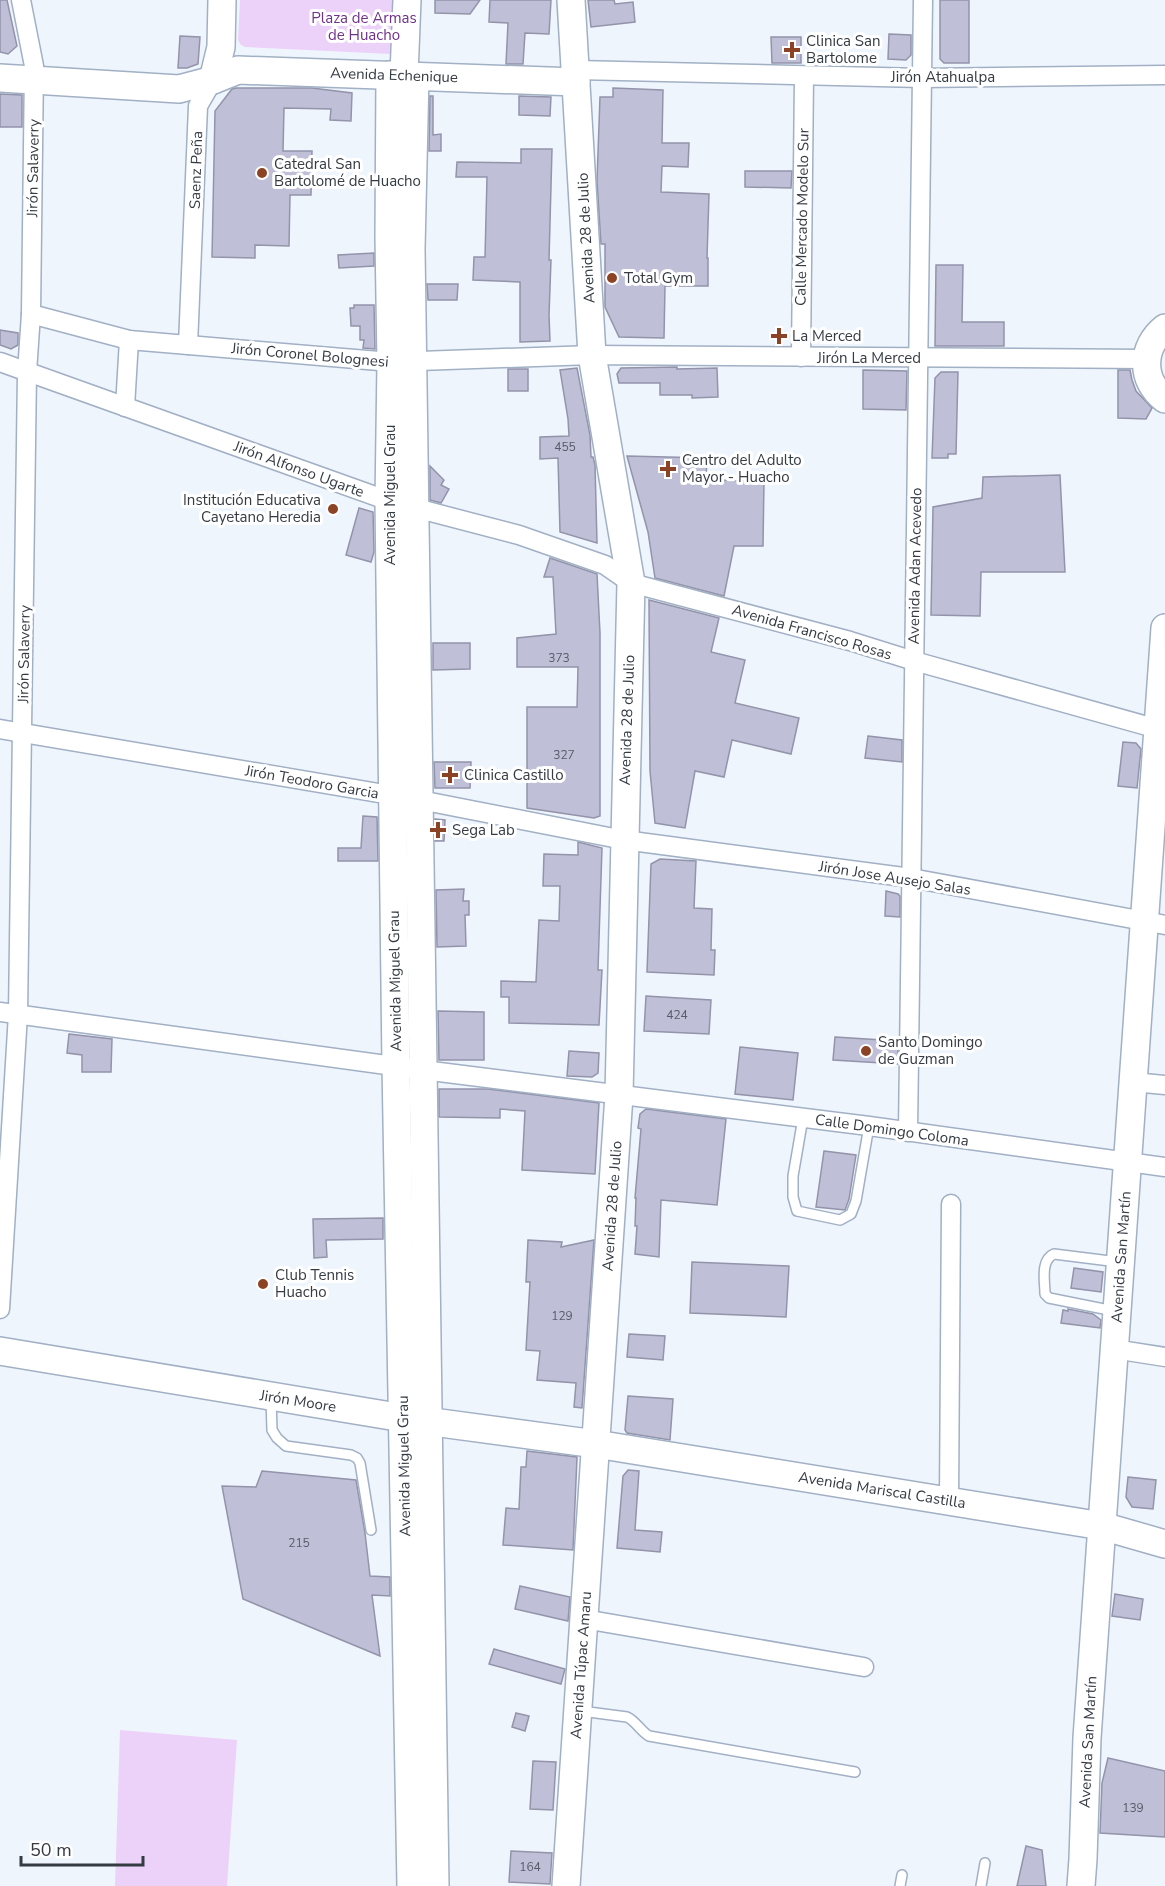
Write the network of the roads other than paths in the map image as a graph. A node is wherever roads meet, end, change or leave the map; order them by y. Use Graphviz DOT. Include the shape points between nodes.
graph roads {
  1 [pos="21,0"];
  2 [pos="222,0"];
  3 [pos="406,0"];
  4 [pos="571,0"];
  5 [pos="923,0"];
  6 [pos="0,63"];
  7 [pos="34,73"];
  8 [pos="403,75"];
  9 [pos="1165,75"];
  10 [pos="576,76"];
  11 [pos="804,76"];
  12 [pos="0,78"];
  13 [pos="922,78"];
  14 [pos="213,81"];
  15 [pos="31,314"];
  16 [pos="1165,328"];
  17 [pos="129,340"];
  18 [pos="188,345"];
  19 [pos="592,355"];
  20 [pos="801,357"];
  21 [pos="918,358"];
  22 [pos="1146,359"];
  23 [pos="0,362"];
  24 [pos="402,362"];
  25 [pos="27,372"];
  26 [pos="1165,399"];
  27 [pos="125,407"];
  28 [pos="389,501"];
  29 [pos="415,509"];
  30 [pos="631,583"];
  31 [pos="1165,628"];
  32 [pos="914,661"];
  33 [pos="1164,665"];
  34 [pos="0,729"];
  35 [pos="1161,730"];
  36 [pos="23,732"];
  37 [pos="393,796"];
  38 [pos="420,800"];
  39 [pos="624,840"];
  40 [pos="911,878"];
  41 [pos="1155,923"];
  42 [pos="9,1013"];
  43 [pos="396,1066"];
  44 [pos="423,1070"];
  45 [pos="1133,1082"];
  46 [pos="1165,1085"];
  47 [pos="619,1095"];
  48 [pos="803,1118"];
  49 [pos="869,1126"];
  50 [pos="908,1132"];
  51 [pos="1127,1162"];
  52 [pos="1165,1167"];
  53 [pos="951,1204"];
  54 [pos="1120,1262"];
  55 [pos="0,1309"];
  56 [pos="1117,1312"];
  57 [pos="1114,1349"];
  58 [pos="0,1351"];
  59 [pos="1165,1357"];
  60 [pos="271,1396"];
  61 [pos="416,1420"];
  62 [pos="596,1444"];
  63 [pos="949,1501"];
  64 [pos="1102,1526"];
  65 [pos="371,1530"];
  66 [pos="1165,1544"];
  67 [pos="584,1619"];
  68 [pos="864,1667"];
  69 [pos="578,1711"];
  70 [pos="855,1772"];
  71 [pos="986,1863"];
  72 [pos="902,1875"];
  73 [pos="411,1886"];
  74 [pos="435,1886"];
  75 [pos="566,1886"];
  76 [pos="900,1886"];
  77 [pos="981,1886"];
  78 [pos="1081,1886"];
  1 -- 7 [label="street, Jirón Salaverry"];
  2 -- 14 [label="street, Saenz Peña" via="221,47"];
  3 -- 8 [label="street, Avenida Miguel Grau"];
  4 -- 10 [label="street, Avenida 28 de Julio"];
  5 -- 13 [label="street, Avenida Adan Acevedo"];
  6 -- 7 [label="street"];
  7 -- 12 [label="street"];
  7 -- 14 [label="street" via="184,73"];
  7 -- 15 [label="street, Jirón Salaverry"];
  8 -- 10 [label="street, Avenida Echenique"];
  8 -- 14 [label="street, Avenida Echenique" via="238,70"];
  8 -- 24 [label="street, Avenida Miguel Grau" via="411,249"];
  9 -- 13 [label="street, Jirón Atahualpa"];
  10 -- 11 [label="street, Jirón Atahualpa"];
  10 -- 19 [label="street, Avenida 28 de Julio"];
  11 -- 13 [label="street, Jirón Atahualpa"];
  11 -- 20 [label="street, Calle Mercado Modelo Sur"];
  13 -- 21 [label="street, Avenida Adan Acevedo"];
  14 -- 18 [label="street, Saenz Peña" via="198,106"];
  15 -- 17 [label="street, Jirón Coronel Bolognesi"];
  15 -- 25 [label="street, Jirón Salaverry"];
  16 -- 22 [label="street" via="1150,346"];
  17 -- 18 [label="street, Jirón Coronel Bolognesi"];
  17 -- 27 [label="street"];
  18 -- 24 [label="street, Jirón Coronel Bolognesi"];
  19 -- 20 [label="street, Jirón La Merced"];
  19 -- 24 [label="street, Jirón Coronel Bolognesi"];
  19 -- 30 [label="street, Avenida 28 de Julio"];
  20 -- 21 [label="street, Jirón La Merced"];
  21 -- 22 [label="street, Jirón La Merced"];
  21 -- 32 [label="street, Avenida Adan Acevedo"];
  22 -- 26 [label="street" via="1151,384"];
  23 -- 25 [label="street, Jirón Alfonso Ugarte"];
  24 -- 28 [label="street, Avenida Miguel Grau"];
  24 -- 29 [label="street, Avenida Miguel Grau"];
  25 -- 27 [label="street, Jirón Alfonso Ugarte"];
  25 -- 36 [label="street, Jirón Salaverry"];
  27 -- 28 [label="street, Jirón Alfonso Ugarte"];
  28 -- 29 [label="street, Jirón Alfonso Ugarte"];
  28 -- 37 [label="street, Avenida Miguel Grau"];
  29 -- 30 [label="street, Jirón Alfonso Ugarte" via="519,535 605,565"];
  29 -- 38 [label="street, Avenida Miguel Grau"];
  30 -- 32 [label="street, Avenida Francisco Rosas"];
  30 -- 39 [label="street, Avenida 28 de Julio"];
  31 -- 33 [label="street, Avenida San Martín"];
  32 -- 35 [label="street, Avenida Francisco Rosas"];
  32 -- 40 [label="street, Avenida Adan Acevedo"];
  33 -- 35 [label="street, Avenida San Martín"];
  34 -- 36 [label="street, Jirón Teodoro Garcia"];
  35 -- 41 [label="street, Avenida San Martín"];
  36 -- 37 [label="street, Jirón Teodoro Garcia"];
  36 -- 42 [label="street, Jirón Salaverry"];
  37 -- 38 [label="street, Jirón Teodoro Garcia"];
  37 -- 43 [label="street, Avenida Miguel Grau"];
  38 -- 39 [label="street, Jirón Teodoro Garcia"];
  38 -- 44 [label="street, Avenida Miguel Grau"];
  39 -- 40 [label="street, Jirón Jose Ausejo Salas"];
  39 -- 47 [label="street, Avenida 28 de Julio"];
  40 -- 41 [label="street, Jirón Jose Ausejo Salas"];
  40 -- 50 [label="street, Avenida Adan Acevedo"];
  41 -- 45 [label="street, Avenida San Martín"];
  42 -- 43 [label="street, Calle Domingo Coloma"];
  42 -- 55 [label="street, Jirón Salaverry"];
  43 -- 44 [label="street, Calle Domingo Coloma"];
  43 -- 61 [label="street, Avenida Miguel Grau"];
  44 -- 47 [label="street, Calle Domingo Coloma"];
  44 -- 61 [label="street, Avenida Miguel Grau"];
  45 -- 46 [label="street"];
  45 -- 51 [label="street, Avenida San Martín"];
  47 -- 48 [label="street, Calle Domingo Coloma"];
  47 -- 62 [label="street, Avenida 28 de Julio"];
  48 -- 49 [label="street, Calle Domingo Coloma"];
  48 -- 49 [label="lane" via="793,1176 792,1197 797,1211 840,1220 851,1214 856,1200"];
  49 -- 50 [label="street, Calle Domingo Coloma"];
  50 -- 51 [label="street, Calle Domingo Coloma"];
  51 -- 52 [label="street, Calle Domingo Coloma"];
  51 -- 54 [label="street, Avenida San Martín"];
  53 -- 63 [label="street"];
  54 -- 56 [label="street, Avenida San Martín"];
  54 -- 56 [label="lane" via="1053,1254 1045,1264 1045,1294 1049,1298"];
  56 -- 57 [label="street, Avenida San Martín"];
  57 -- 59 [label="street"];
  57 -- 64 [label="street, Avenida San Martín"];
  58 -- 60 [label="street, Jirón Moore"];
  60 -- 61 [label="street, Jirón Moore"];
  60 -- 65 [label="lane" via="272,1431 286,1446 357,1458"];
  61 -- 62 [label="street, Jirón Moore"];
  61 -- 73 [label="street, Avenida Miguel Grau"];
  61 -- 74 [label="street, Avenida Miguel Grau"];
  62 -- 63 [label="street, Avenida Mariscal Castilla"];
  62 -- 67 [label="street, Avenida Túpac Amaru"];
  63 -- 64 [label="street, Avenida Mariscal Castilla"];
  64 -- 66 [label="street, Avenida Mariscal Castilla"];
  64 -- 78 [label="street, Avenida San Martín"];
  67 -- 68 [label="street"];
  67 -- 69 [label="street, Avenida Túpac Amaru"];
  69 -- 70 [label="lane" via="627,1717 649,1736"];
  69 -- 75 [label="street, Avenida Túpac Amaru"];
  71 -- 77 [label="lane"];
  72 -- 76 [label="lane"];
}
